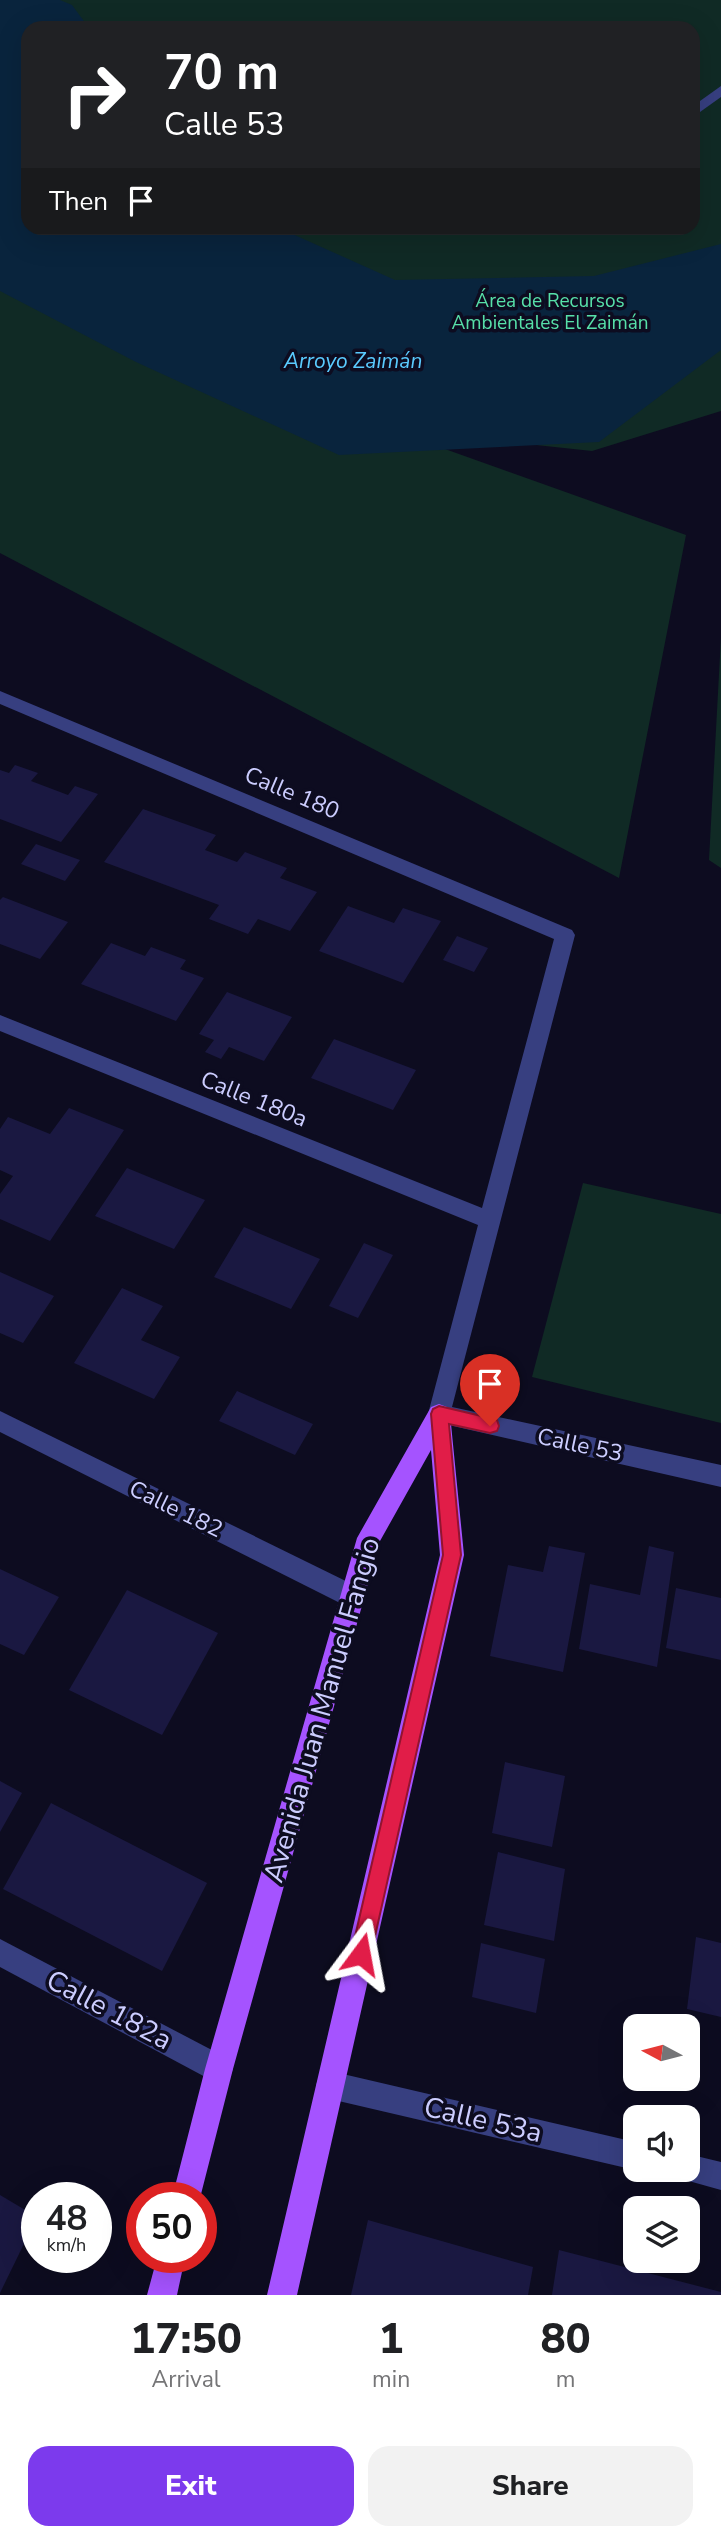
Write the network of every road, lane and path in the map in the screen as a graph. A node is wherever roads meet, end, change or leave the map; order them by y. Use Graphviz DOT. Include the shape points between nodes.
graph roads {
  1 [pos="721,90"];
  2 [pos="700,107"];
  3 [pos="0,696"];
  4 [pos="0,1023"];
  5 [pos="491,1221"];
  6 [pos="439,1414"];
  7 [pos="0,1422"];
  8 [pos="721,1476"];
  9 [pos="351,1596"];
  10 [pos="0,1952"];
  11 [pos="219,2069"];
  12 [pos="330,2085"];
  13 [pos="623,2153"];
  14 [pos="700,2171"];
  15 [pos="721,2176"];
  16 [pos="190,2182"];
  17 [pos="167,2273"];
  18 [pos="162,2295"];
  19 [pos="282,2295"];
  1 -- 2 [label="street"];
  3 -- 5 [label="street, Calle 180" via="565,935"];
  4 -- 5 [label="street, Calle 180a"];
  5 -- 6 [label="street"];
  6 -- 8 [label="street, Calle 53"];
  6 -- 9 [label="main road, Avenida Juan Manuel Fangio" via="369,1538"];
  6 -- 12 [label="main road" via="452,1555"];
  7 -- 9 [label="street, Calle 182"];
  9 -- 11 [label="main road, Avenida Juan Manuel Fangio"];
  10 -- 11 [label="street, Calle 182a"];
  11 -- 16 [label="main road, Avenida Juan Manuel Fangio"];
  12 -- 13 [label="street, Calle 53a"];
  12 -- 19 [label="main road"];
  14 -- 15 [label="street"];
  17 -- 18 [label="main road"];
}
